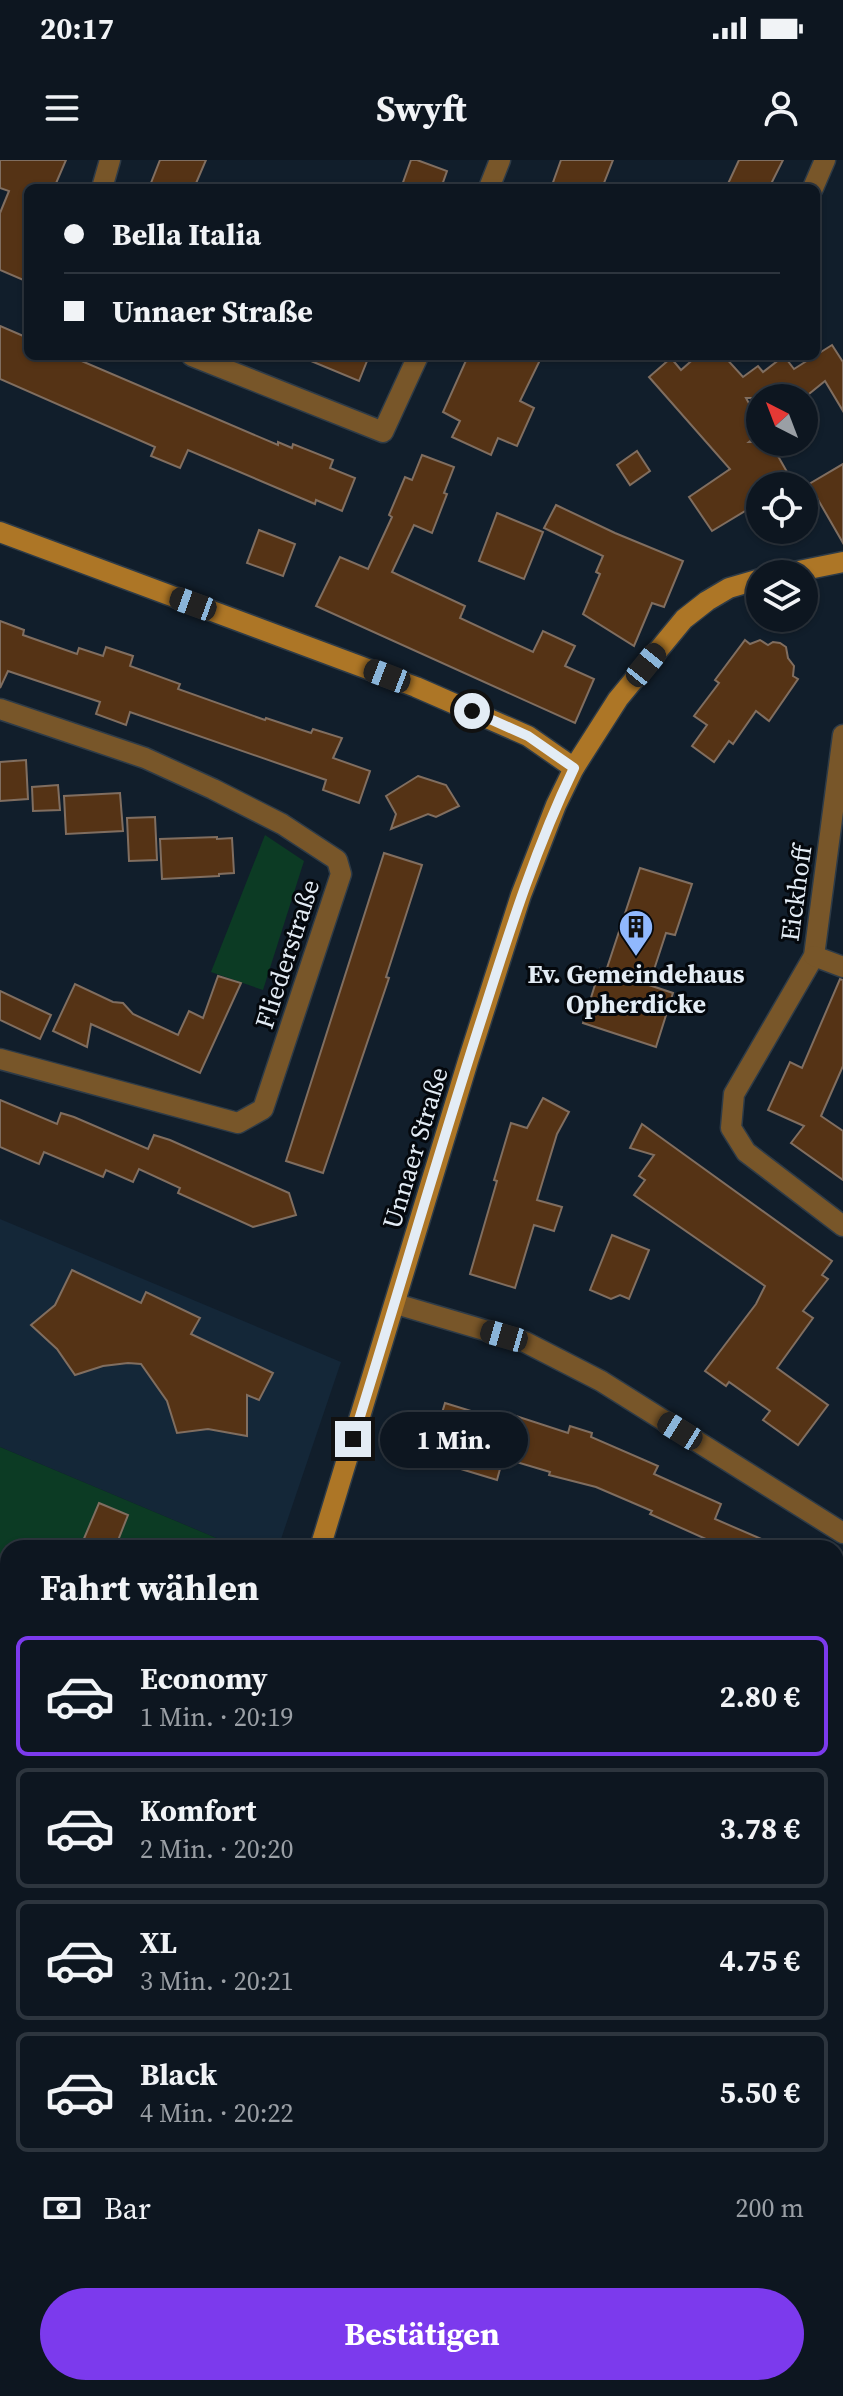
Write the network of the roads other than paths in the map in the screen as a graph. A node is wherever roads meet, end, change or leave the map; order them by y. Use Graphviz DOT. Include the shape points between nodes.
graph roads {
  1 [pos="110,160"];
  2 [pos="500,160"];
  3 [pos="825,160"];
  4 [pos="103,184"];
  5 [pos="491,184"];
  6 [pos="815,184"];
  7 [pos="202,360"];
  8 [pos="416,360"];
  9 [pos="0,532"];
  10 [pos="843,562"];
  11 [pos="818,567"];
  12 [pos="746,583"];
  13 [pos="0,709"];
  14 [pos="843,735"];
  15 [pos="574,768"];
  16 [pos="814,956"];
  17 [pos="843,967"];
  18 [pos="0,1059"];
  19 [pos="843,1226"];
  20 [pos="396,1304"];
  21 [pos="843,1533"];
  22 [pos="322,1540"];
  1 -- 4 [label="street"];
  2 -- 5 [label="street"];
  3 -- 6 [label="street"];
  7 -- 8 [label="street" via="383,432"];
  9 -- 15 [label="main road" via="416,687 528,736"];
  10 -- 11 [label="main road"];
  12 -- 15 [label="main road, Unnaer Straße" via="729,588 684,619 618,699"];
  13 -- 18 [label="street, Fliederstraße" via="145,758 213,789 337,860 341,874 263,1109 238,1123"];
  14 -- 16 [label="street, Eickhoff"];
  15 -- 20 [label="main road, Unnaer Straße" via="521,895"];
  16 -- 17 [label="street"];
  16 -- 19 [label="street, Eickhoff" via="734,1094 731,1128 746,1152"];
  20 -- 21 [label="street" via="525,1342 601,1381"];
  20 -- 22 [label="main road, Unnaer Straße"];
}
